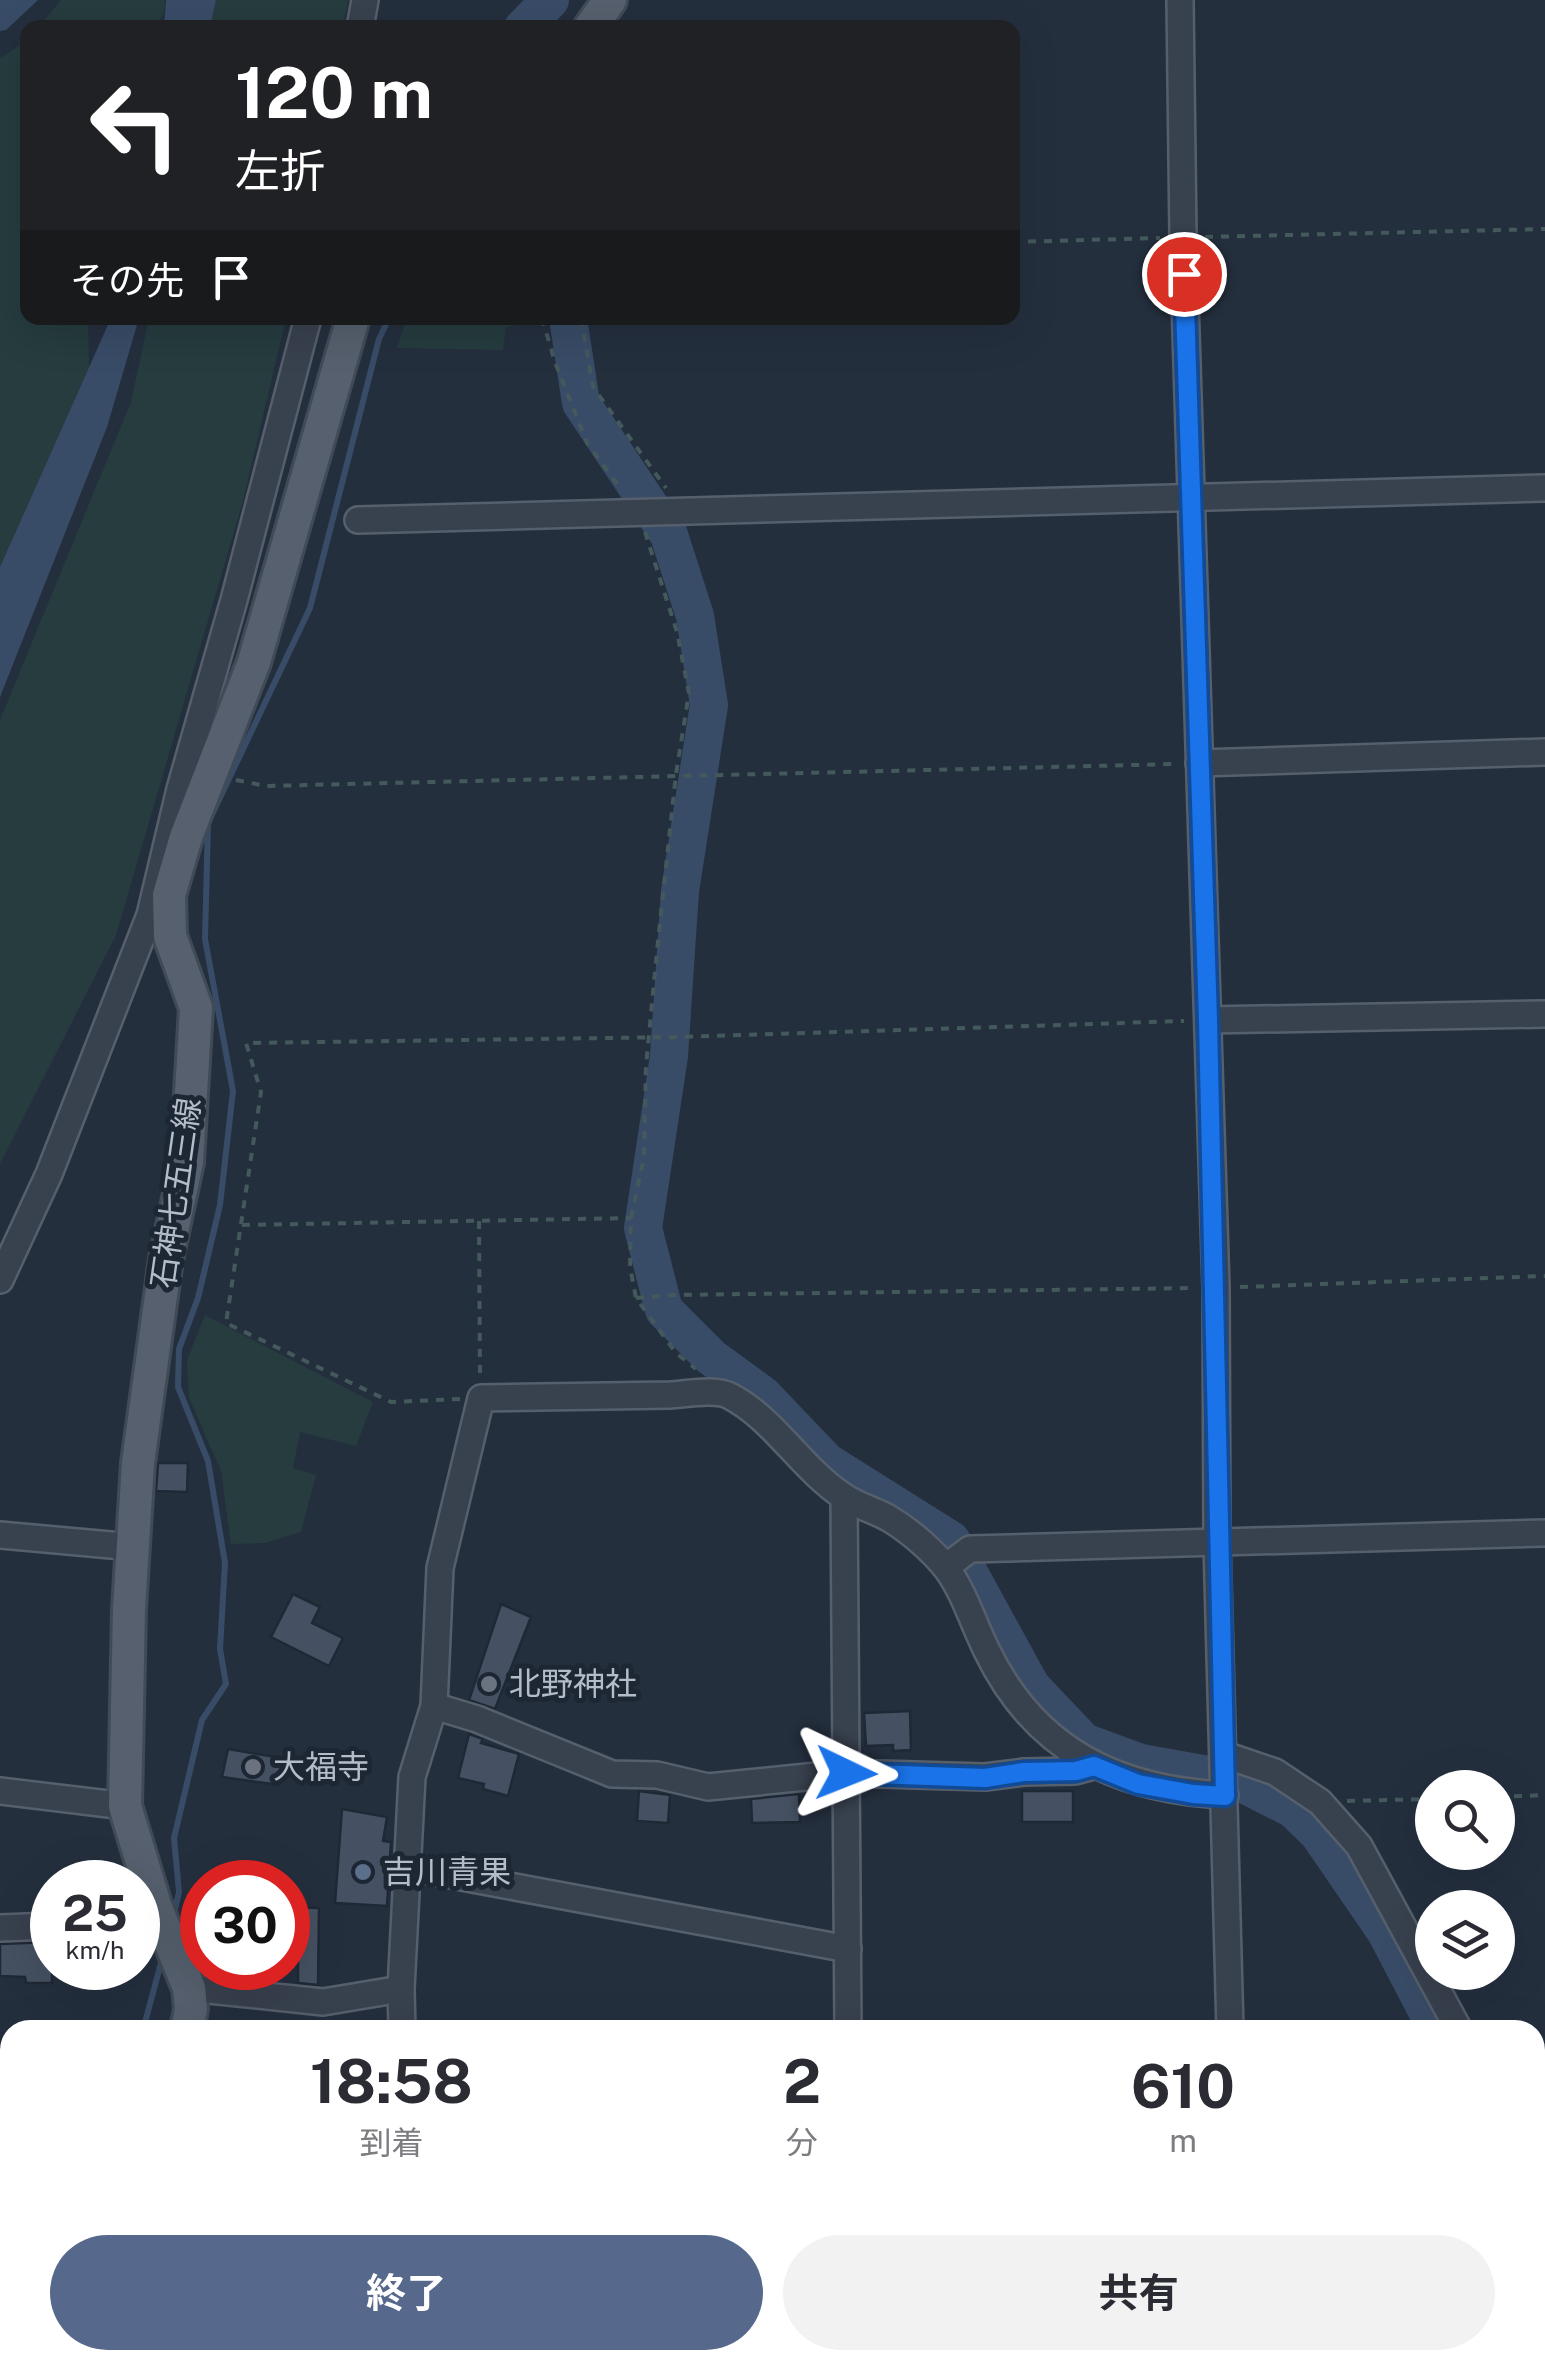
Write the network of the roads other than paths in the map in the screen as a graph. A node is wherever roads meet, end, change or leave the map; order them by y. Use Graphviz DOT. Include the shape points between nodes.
graph roads {
  1 [pos="1180,0"];
  2 [pos="306,325"];
  3 [pos="351,325"];
  4 [pos="1545,488"];
  5 [pos="1190,496"];
  6 [pos="358,520"];
  7 [pos="1545,752"];
  8 [pos="1199,763"];
  9 [pos="1545,1014"];
  10 [pos="1208,1020"];
  11 [pos="0,1280"];
  12 [pos="844,1497"];
  13 [pos="1545,1533"];
  14 [pos="0,1535"];
  15 [pos="1217,1543"];
  16 [pos="133,1547"];
  17 [pos="955,1559"];
  18 [pos="434,1706"];
  19 [pos="1225,1755"];
  20 [pos="1094,1766"];
  21 [pos="846,1773"];
  22 [pos="0,1791"];
  23 [pos="1225,1796"];
  24 [pos="126,1806"];
  25 [pos="137,1860"];
  26 [pos="408,1867"];
  27 [pos="30,1927"];
  28 [pos="0,1928"];
  29 [pos="160,1933"];
  30 [pos="848,1950"];
  31 [pos="180,1971"];
  32 [pos="401,1989"];
  33 [pos="189,1990"];
  34 [pos="208,1990"];
  35 [pos="189,2020"];
  36 [pos="402,2020"];
  37 [pos="848,2020"];
  38 [pos="1230,2020"];
  39 [pos="1454,2020"];
  1 -- 5 [label="street"];
  2 -- 11 [label="street" via="150,915"];
  3 -- 16 [label="main road, 石神七五三線" via="254,662 169,896 170,936 196,1008 186,1162 138,1464"];
  4 -- 5 [label="street"];
  5 -- 6 [label="street"];
  5 -- 8 [label="street"];
  7 -- 8 [label="street"];
  8 -- 10 [label="street"];
  9 -- 10 [label="street"];
  10 -- 15 [label="street"];
  12 -- 17 [label="street"];
  12 -- 18 [label="street" via="727,1394 480,1398 440,1568"];
  12 -- 21 [label="street"];
  13 -- 15 [label="street"];
  14 -- 16 [label="street"];
  15 -- 17 [label="street"];
  15 -- 19 [label="street"];
  16 -- 24 [label="main road, 石神七五三線"];
  17 -- 20 [label="street" via="987,1652 1019,1705"];
  18 -- 21 [label="street" via="612,1774 657,1774 708,1787"];
  18 -- 26 [label="street" via="412,1778"];
  19 -- 23 [label="street"];
  19 -- 39 [label="street" via="1274,1772 1320,1802 1359,1846"];
  20 -- 21 [label="street" via="985,1778"];
  20 -- 23 [label="street" via="1138,1784"];
  21 -- 30 [label="street"];
  22 -- 24 [label="street"];
  23 -- 38 [label="street"];
  24 -- 25 [label="main road, 石神七五三線"];
  26 -- 30 [label="street"];
  26 -- 32 [label="street"];
  27 -- 28 [label="street"];
  29 -- 31 [label="main road, 石神七五三線"];
  30 -- 37 [label="street"];
  32 -- 34 [label="street" via="323,2002"];
  32 -- 36 [label="street"];
  33 -- 35 [label="main road, 石神七五三線"];
}
